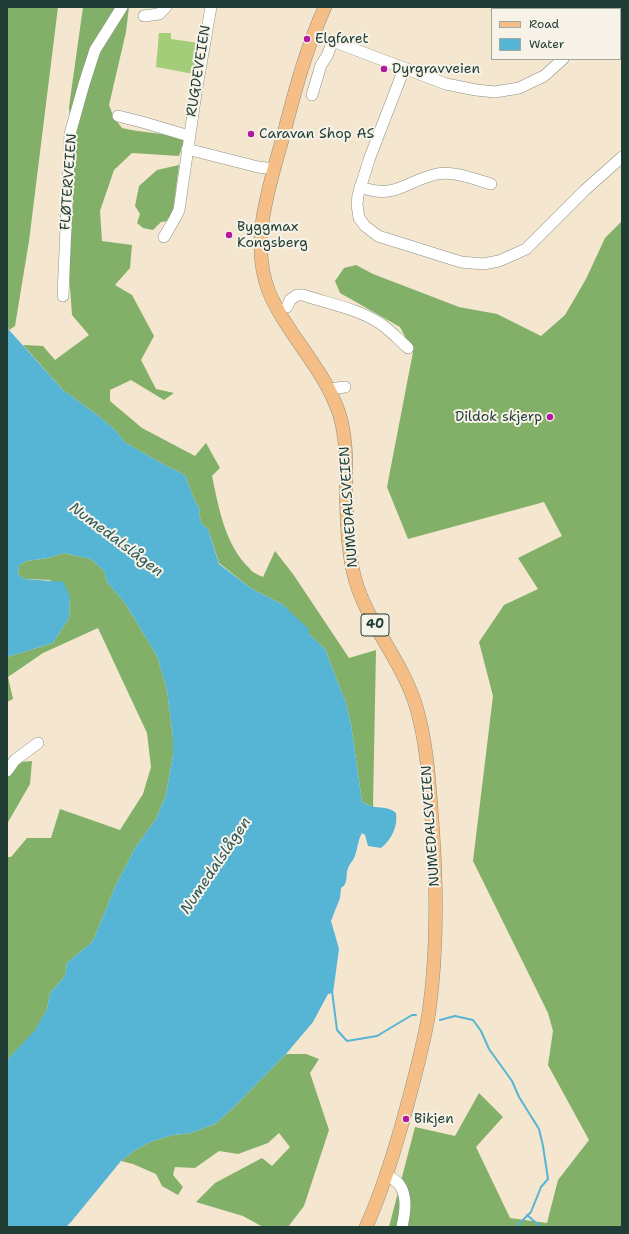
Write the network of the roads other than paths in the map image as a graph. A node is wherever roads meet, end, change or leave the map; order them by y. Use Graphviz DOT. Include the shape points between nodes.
graph roads {
  1 [pos="122,7"];
  2 [pos="166,7"];
  3 [pos="210,7"];
  4 [pos="325,7"];
  5 [pos="144,16"];
  6 [pos="314,34"];
  7 [pos="334,41"];
  8 [pos="562,60"];
  9 [pos="404,68"];
  10 [pos="312,95"];
  11 [pos="118,116"];
  12 [pos="189,136"];
  13 [pos="187,149"];
  14 [pos="622,157"];
  15 [pos="274,169"];
  16 [pos="491,184"];
  17 [pos="360,188"];
  18 [pos="164,237"];
  19 [pos="63,296"];
  20 [pos="287,307"];
  21 [pos="408,348"];
  22 [pos="345,387"];
  23 [pos="329,389"];
  24 [pos="38,743"];
  25 [pos="7,771"];
  26 [pos="386,1175"];
  27 [pos="366,1227"];
  28 [pos="402,1227"];
  1 -- 19 [label="street, FLØTERVEIEN" via="95,50 70,134"];
  2 -- 5 [label="street" via="159,14"];
  3 -- 12 [label="street, RUGDEVEIEN"];
  4 -- 6 [label="main road, NUMEDALSVEIEN / 40"];
  6 -- 7 [label="street"];
  6 -- 15 [label="main road, NUMEDALSVEIEN / 40"];
  7 -- 9 [label="street"];
  7 -- 10 [label="street" via="320,70"];
  8 -- 9 [label="street" via="544,76 519,88 495,92 446,84"];
  9 -- 17 [label="street"];
  11 -- 12 [label="street, RUGDEVEIEN"];
  12 -- 13 [label="street, RUGDEVEIEN"];
  13 -- 15 [label="street"];
  13 -- 18 [label="street, RUGDEVEIEN" via="179,210"];
  14 -- 17 [label="street" via="526,249 499,261 483,264 461,262 378,236 359,218 357,206"];
  15 -- 23 [label="main road, NUMEDALSVEIEN / 40" via="262,223 263,272 280,314"];
  16 -- 17 [label="street" via="459,175 437,174 395,191"];
  20 -- 21 [label="street" via="290,300 297,295 303,295 357,311 391,331"];
  22 -- 23 [label="street"];
  23 -- 26 [label="main road, NUMEDALSVEIEN / 40" via="339,413 345,443 352,568 368,612 403,674 415,702 429,774 434,838 435,948 429,1013 410,1097"];
  24 -- 25 [label="street" via="15,760"];
  26 -- 27 [label="main road, NUMEDALSVEIEN / 40"];
  26 -- 28 [label="street" via="399,1184 402,1191 405,1201"];
}
